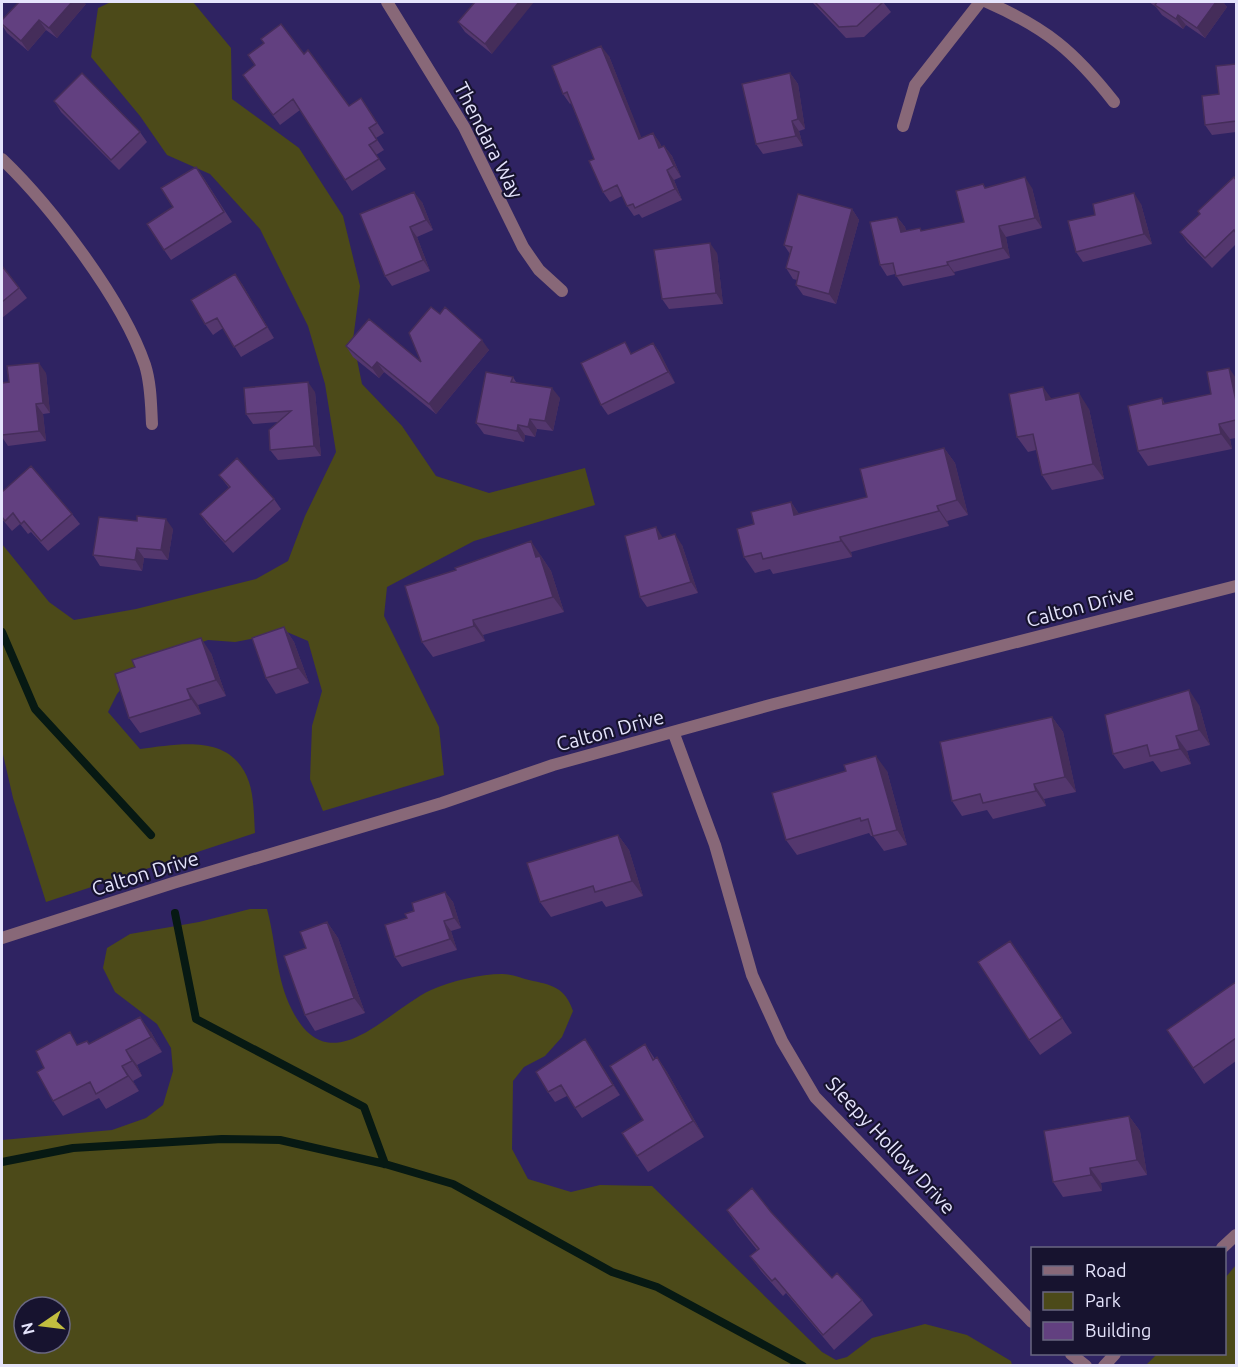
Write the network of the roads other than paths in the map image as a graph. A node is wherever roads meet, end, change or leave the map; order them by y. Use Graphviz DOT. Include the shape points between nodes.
graph roads {
  1 [pos="387,2"];
  2 [pos="980,2"];
  3 [pos="987,2"];
  4 [pos="1114,102"];
  5 [pos="903,126"];
  6 [pos="2,159"];
  7 [pos="562,291"];
  8 [pos="152,424"];
  9 [pos="1236,586"];
  10 [pos="674,734"];
  11 [pos="2,939"];
  12 [pos="1236,1235"];
  13 [pos="1223,1247"];
  14 [pos="1031,1321"];
  15 [pos="1074,1355"];
  16 [pos="1086,1365"];
  1 -- 7 [label="street, Thendara Way" via="464,127 523,247 539,270"];
  2 -- 5 [label="street" via="915,85"];
  3 -- 4 [label="street" via="1017,15 1077,57"];
  6 -- 8 [label="street" via="45,204 131,332 146,366"];
  9 -- 10 [label="street, Calton Drive" via="774,704"];
  10 -- 11 [label="street, Calton Drive" via="553,765"];
  10 -- 14 [label="street, Sleepy Hollow Drive" via="715,845 752,975 782,1041 815,1097"];
  12 -- 13 [label="street"];
  15 -- 16 [label="street"];
}
